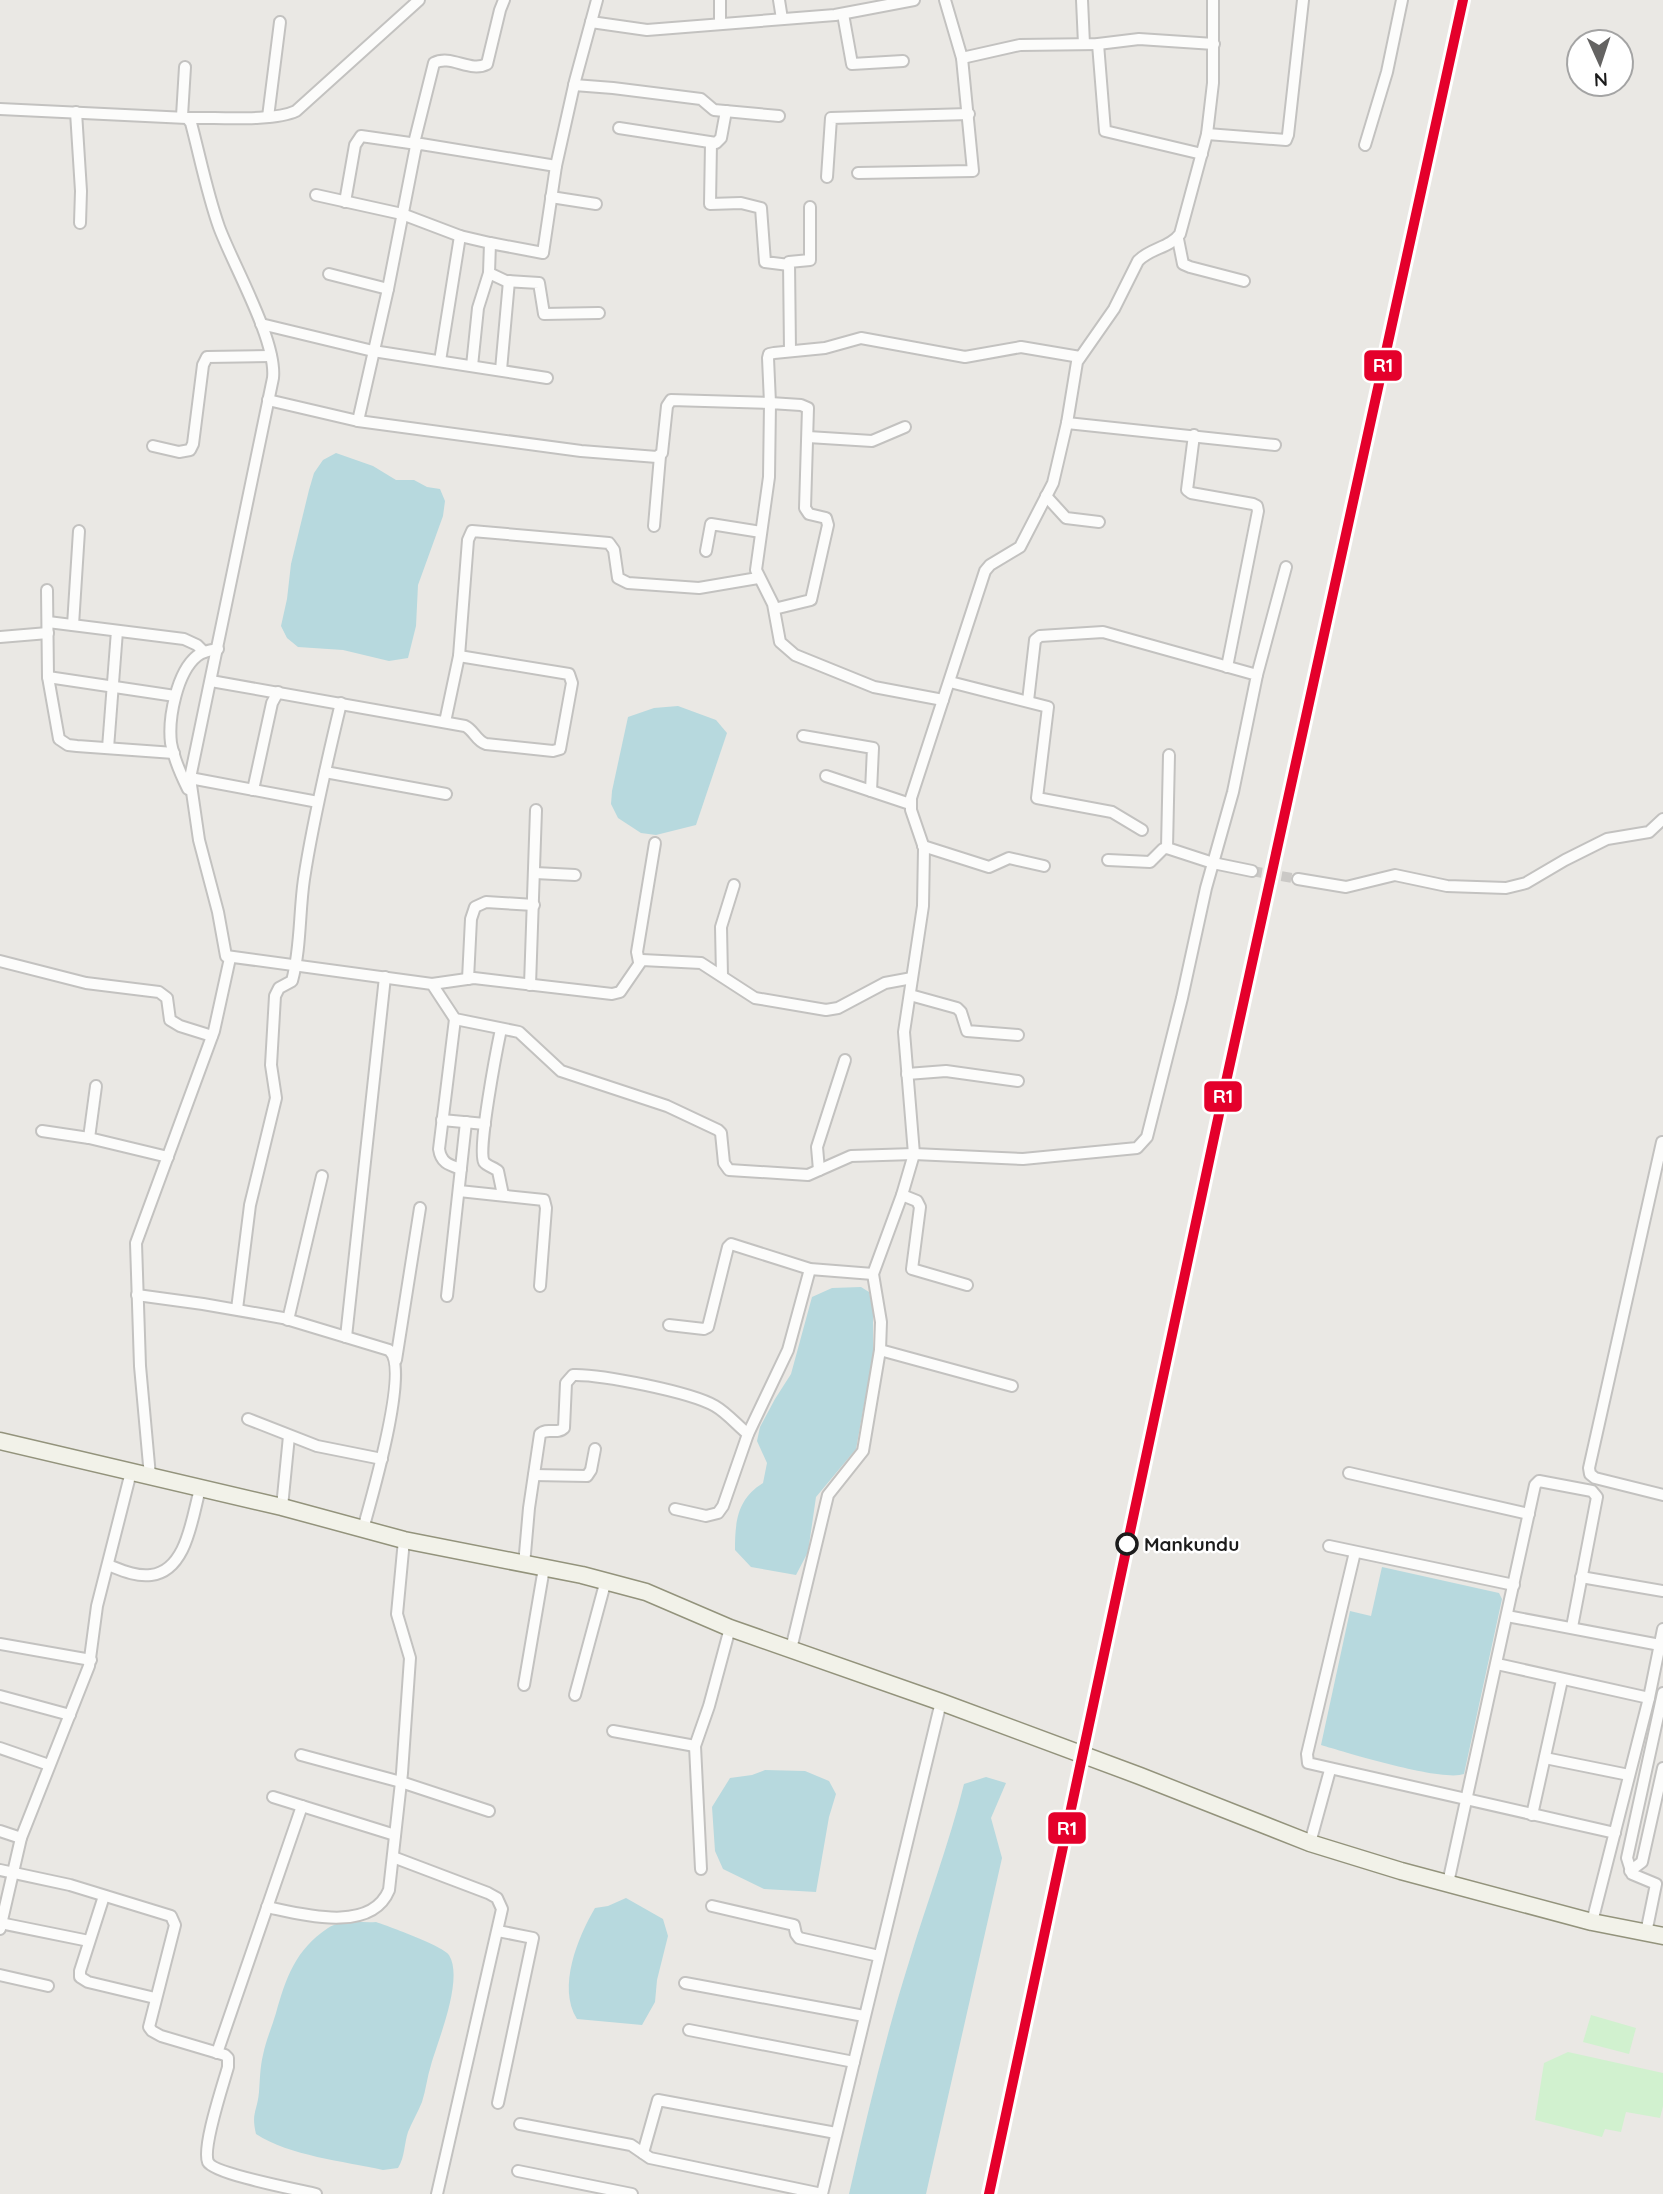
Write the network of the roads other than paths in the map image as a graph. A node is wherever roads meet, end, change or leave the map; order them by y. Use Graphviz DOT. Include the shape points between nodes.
graph roads {
  1 [pos="419,0"];
  2 [pos="505,0"];
  3 [pos="597,0"];
  4 [pos="720,0"];
  5 [pos="779,0"];
  6 [pos="914,0"];
  7 [pos="945,0"];
  8 [pos="1082,0"];
  9 [pos="1213,0"];
  10 [pos="1303,0"];
  11 [pos="1402,0"];
  12 [pos="844,13"];
  13 [pos="782,19"];
  14 [pos="280,22"];
  15 [pos="591,22"];
  16 [pos="720,24"];
  17 [pos="1084,44"];
  18 [pos="1098,44"];
  19 [pos="1214,44"];
  20 [pos="962,58"];
  21 [pos="903,61"];
  22 [pos="185,67"];
  23 [pos="574,85"];
  24 [pos="0,109"];
  25 [pos="726,111"];
  26 [pos="76,112"];
  27 [pos="969,114"];
  28 [pos="779,116"];
  29 [pos="185,117"];
  30 [pos="268,117"];
  31 [pos="619,128"];
  32 [pos="1207,134"];
  33 [pos="711,143"];
  34 [pos="416,144"];
  35 [pos="1366,145"];
  36 [pos="1202,155"];
  37 [pos="556,166"];
  38 [pos="858,173"];
  39 [pos="827,177"];
  40 [pos="316,195"];
  41 [pos="551,197"];
  42 [pos="345,202"];
  43 [pos="596,204"];
  44 [pos="810,207"];
  45 [pos="402,214"];
  46 [pos="80,223"];
  47 [pos="460,236"];
  48 [pos="1178,239"];
  49 [pos="490,243"];
  50 [pos="789,265"];
  51 [pos="489,273"];
  52 [pos="329,274"];
  53 [pos="509,281"];
  54 [pos="1244,281"];
  55 [pos="388,289"];
  56 [pos="599,313"];
  57 [pos="261,324"];
  58 [pos="373,351"];
  59 [pos="790,351"];
  60 [pos="271,356"];
  61 [pos="1080,357"];
  62 [pos="440,361"];
  63 [pos="472,366"];
  64 [pos="501,370"];
  65 [pos="547,377"];
  66 [pos="268,400"];
  67 [pos="770,403"];
  68 [pos="358,421"];
  69 [pos="1067,423"];
  70 [pos="905,427"];
  71 [pos="1194,435"];
  72 [pos="808,437"];
  73 [pos="1275,444"];
  74 [pos="153,446"];
  75 [pos="660,456"];
  76 [pos="1046,496"];
  77 [pos="1099,522"];
  78 [pos="654,526"];
  79 [pos="79,531"];
  80 [pos="761,532"];
  81 [pos="706,551"];
  82 [pos="1286,567"];
  83 [pos="758,578"];
  84 [pos="47,590"];
  85 [pos="774,609"];
  86 [pos="73,625"];
  87 [pos="48,627"];
  88 [pos="117,631"];
  89 [pos="0,636"];
  90 [pos="218,649"];
  91 [pos="204,652"];
  92 [pos="458,656"];
  93 [pos="1227,667"];
  94 [pos="1257,676"];
  95 [pos="48,677"];
  96 [pos="211,681"];
  97 [pos="950,682"];
  98 [pos="112,687"];
  99 [pos="278,692"];
  100 [pos="175,696"];
  101 [pos="943,700"];
  102 [pos="1028,701"];
  103 [pos="341,703"];
  104 [pos="445,722"];
  105 [pos="803,736"];
  106 [pos="108,748"];
  107 [pos="174,753"];
  108 [pos="1169,755"];
  109 [pos="324,772"];
  110 [pos="827,776"];
  111 [pos="190,778"];
  112 [pos="253,790"];
  113 [pos="871,791"];
  114 [pos="446,794"];
  115 [pos="192,797"];
  116 [pos="318,802"];
  117 [pos="910,804"];
  118 [pos="536,810"];
  119 [pos="1663,819"];
  120 [pos="1142,830"];
  121 [pos="655,843"];
  122 [pos="923,846"];
  123 [pos="1167,849"];
  124 [pos="1108,860"];
  125 [pos="1213,863"];
  126 [pos="1044,866"];
  127 [pos="1252,871"];
  128 [pos="535,873"];
  129 [pos="575,875"];
  130 [pos="1298,879"];
  131 [pos="734,885"];
  132 [pos="534,905"];
  133 [pos="230,958"];
  134 [pos="0,961"];
  135 [pos="639,962"];
  136 [pos="296,966"];
  137 [pos="722,976"];
  138 [pos="385,977"];
  139 [pos="912,978"];
  140 [pos="468,979"];
  141 [pos="432,984"];
  142 [pos="530,985"];
  143 [pos="910,995"];
  144 [pos="455,1019"];
  145 [pos="501,1029"];
  146 [pos="1018,1035"];
  147 [pos="212,1036"];
  148 [pos="845,1059"];
  149 [pos="907,1074"];
  150 [pos="1018,1081"];
  151 [pos="96,1086"];
  152 [pos="442,1120"];
  153 [pos="466,1122"];
  154 [pos="485,1124"];
  155 [pos="42,1131"];
  156 [pos="89,1138"];
  157 [pos="1662,1143"];
  158 [pos="914,1154"];
  159 [pos="168,1157"];
  160 [pos="461,1169"];
  161 [pos="819,1170"];
  162 [pos="322,1176"];
  163 [pos="458,1191"];
  164 [pos="503,1195"];
  165 [pos="902,1195"];
  166 [pos="420,1208"];
  167 [pos="810,1269"];
  168 [pos="873,1274"];
  169 [pos="967,1285"];
  170 [pos="540,1286"];
  171 [pos="137,1295"];
  172 [pos="447,1296"];
  173 [pos="237,1309"];
  174 [pos="288,1320"];
  175 [pos="669,1325"];
  176 [pos="346,1337"];
  177 [pos="880,1350"];
  178 [pos="396,1360"];
  179 [pos="1012,1386"];
  180 [pos="248,1419"];
  181 [pos="748,1434"];
  182 [pos="289,1436"];
  183 [pos="0,1441"];
  184 [pos="595,1449"];
  185 [pos="382,1460"];
  186 [pos="131,1472"];
  187 [pos="1349,1473"];
  188 [pos="534,1475"];
  189 [pos="150,1476"];
  190 [pos="200,1489"];
  191 [pos="1663,1495"];
  192 [pos="282,1507"];
  193 [pos="675,1509"];
  194 [pos="1530,1514"];
  195 [pos="363,1529"];
  196 [pos="404,1540"];
  197 [pos="1329,1546"];
  198 [pos="1355,1552"];
  199 [pos="524,1565"];
  200 [pos="108,1566"];
  201 [pos="544,1568"];
  202 [pos="1581,1577"];
  203 [pos="607,1580"];
  204 [pos="1514,1585"];
  205 [pos="1663,1591"];
  206 [pos="1507,1616"];
  207 [pos="1572,1627"];
  208 [pos="730,1628"];
  209 [pos="1663,1629"];
  210 [pos="0,1644"];
  211 [pos="1660,1645"];
  212 [pos="791,1649"];
  213 [pos="91,1660"];
  214 [pos="1497,1664"];
  215 [pos="1562,1680"];
  216 [pos="524,1685"];
  217 [pos="1663,1693"];
  218 [pos="575,1695"];
  219 [pos="0,1696"];
  220 [pos="1649,1698"];
  221 [pos="942,1702"];
  222 [pos="70,1715"];
  223 [pos="613,1731"];
  224 [pos="695,1746"];
  225 [pos="0,1748"];
  226 [pos="1650,1753"];
  227 [pos="301,1755"];
  228 [pos="1663,1755"];
  229 [pos="1545,1758"];
  230 [pos="49,1765"];
  231 [pos="1663,1768"];
  232 [pos="1330,1769"];
  233 [pos="1629,1775"];
  234 [pos="401,1782"];
  235 [pos="273,1797"];
  236 [pos="1467,1799"];
  237 [pos="302,1806"];
  238 [pos="489,1811"];
  239 [pos="1532,1815"];
  240 [pos="0,1831"];
  241 [pos="1615,1833"];
  242 [pos="395,1835"];
  243 [pos="21,1838"];
  244 [pos="1310,1843"];
  245 [pos="393,1857"];
  246 [pos="701,1869"];
  247 [pos="0,1870"];
  248 [pos="1630,1871"];
  249 [pos="13,1873"];
  250 [pos="1448,1884"];
  251 [pos="104,1896"];
  252 [pos="712,1906"];
  253 [pos="267,1907"];
  254 [pos="1592,1922"];
  255 [pos="0,1925"];
  256 [pos="498,1931"];
  257 [pos="1646,1933"];
  258 [pos="1663,1936"];
  259 [pos="89,1941"];
  260 [pos="879,1956"];
  261 [pos="0,1975"];
  262 [pos="685,1983"];
  263 [pos="48,1986"];
  264 [pos="155,1998"];
  265 [pos="864,2016"];
  266 [pos="689,2030"];
  267 [pos="216,2053"];
  268 [pos="854,2062"];
  269 [pos="498,2103"];
  270 [pos="520,2124"];
  271 [pos="836,2133"];
  272 [pos="643,2153"];
  273 [pos="518,2171"];
  274 [pos="316,2194"];
  275 [pos="437,2194"];
  276 [pos="632,2194"];
  1 -- 30 [label="street" via="296,111"];
  2 -- 34 [label="street" via="487,64 480,68 442,60 434,63"];
  3 -- 15 [label="street"];
  4 -- 16 [label="street"];
  5 -- 13 [label="street"];
  6 -- 12 [label="street"];
  7 -- 20 [label="street"];
  8 -- 17 [label="street"];
  9 -- 19 [label="street"];
  10 -- 32 [label="street" via="1286,140"];
  11 -- 35 [label="street"];
  12 -- 13 [label="street"];
  12 -- 21 [label="street" via="852,64"];
  13 -- 16 [label="street"];
  14 -- 30 [label="street"];
  15 -- 16 [label="street" via="647,30"];
  15 -- 23 [label="street"];
  17 -- 18 [label="street"];
  17 -- 20 [label="street" via="1020,45"];
  18 -- 19 [label="street" via="1139,39"];
  18 -- 36 [label="street" via="1105,131"];
  19 -- 32 [label="street"];
  20 -- 27 [label="street"];
  22 -- 29 [label="street"];
  23 -- 25 [label="street" via="701,99 714,110"];
  23 -- 37 [label="street"];
  24 -- 26 [label="street"];
  25 -- 28 [label="street"];
  25 -- 33 [label="street" via="719,141"];
  26 -- 29 [label="street"];
  26 -- 46 [label="street"];
  27 -- 38 [label="street" via="973,171"];
  27 -- 39 [label="street" via="831,118"];
  29 -- 30 [label="street"];
  29 -- 57 [label="street" via="191,123 212,205"];
  31 -- 33 [label="street"];
  32 -- 36 [label="street"];
  33 -- 50 [label="street" via="710,204 761,208 765,262"];
  34 -- 37 [label="street"];
  34 -- 42 [label="street" via="361,136 355,145"];
  34 -- 45 [label="street"];
  36 -- 48 [label="street"];
  37 -- 41 [label="street"];
  40 -- 42 [label="street"];
  41 -- 43 [label="street"];
  41 -- 49 [label="street" via="543,253"];
  42 -- 45 [label="street"];
  44 -- 50 [label="street" via="810,260 789,261"];
  45 -- 47 [label="street"];
  45 -- 55 [label="street"];
  47 -- 49 [label="street"];
  47 -- 62 [label="street"];
  48 -- 54 [label="street" via="1183,264"];
  48 -- 61 [label="street" via="1138,261 1114,309"];
  49 -- 51 [label="street"];
  50 -- 59 [label="street"];
  51 -- 53 [label="street"];
  51 -- 63 [label="street" via="478,308"];
  52 -- 55 [label="street"];
  53 -- 56 [label="street" via="539,283 544,314"];
  53 -- 64 [label="street"];
  55 -- 58 [label="street"];
  57 -- 58 [label="street"];
  57 -- 60 [label="street"];
  58 -- 62 [label="street"];
  58 -- 68 [label="street"];
  59 -- 61 [label="street" via="861,338 965,357 1021,348"];
  59 -- 67 [label="street" via="769,354"];
  60 -- 66 [label="street" via="274,372"];
  60 -- 74 [label="street" via="207,357 190,450"];
  61 -- 69 [label="street"];
  62 -- 63 [label="street"];
  63 -- 64 [label="street"];
  64 -- 65 [label="street"];
  66 -- 68 [label="street"];
  66 -- 90 [label="street"];
  67 -- 72 [label="street" via="808,408"];
  67 -- 75 [label="street" via="671,400"];
  67 -- 80 [label="street" via="769,477"];
  68 -- 75 [label="street" via="580,451"];
  69 -- 71 [label="street"];
  69 -- 76 [label="street" via="1055,478"];
  70 -- 72 [label="street" via="872,441"];
  71 -- 73 [label="street"];
  71 -- 93 [label="street" via="1187,490 1253,504 1258,511"];
  72 -- 85 [label="street" via="805,509 826,518 828,525 811,600"];
  75 -- 78 [label="street"];
  76 -- 77 [label="street" via="1066,518"];
  76 -- 97 [label="street" via="1020,547 987,568"];
  79 -- 86 [label="street"];
  80 -- 81 [label="street" via="711,524"];
  80 -- 83 [label="street"];
  82 -- 94 [label="street"];
  83 -- 85 [label="street"];
  83 -- 92 [label="street" via="687,589 628,583 618,578 609,543 472,531"];
  84 -- 87 [label="street"];
  85 -- 101 [label="street" via="780,642 795,655 874,687"];
  86 -- 87 [label="street"];
  86 -- 88 [label="street"];
  87 -- 89 [label="street"];
  87 -- 95 [label="street"];
  88 -- 91 [label="street" via="184,639"];
  88 -- 98 [label="street"];
  90 -- 91 [label="street"];
  90 -- 96 [label="street"];
  91 -- 100 [label="street" via="192,661"];
  92 -- 104 [label="street"];
  92 -- 104 [label="street" via="569,674 572,683 562,743 553,751 486,744 470,729"];
  93 -- 94 [label="street"];
  93 -- 102 [label="street" via="1103,632 1040,636 1035,640"];
  94 -- 125 [label="street"];
  95 -- 98 [label="street"];
  95 -- 106 [label="street" via="59,739 68,745"];
  96 -- 99 [label="street"];
  96 -- 111 [label="street"];
  97 -- 101 [label="street"];
  97 -- 102 [label="street"];
  98 -- 100 [label="street"];
  98 -- 106 [label="street"];
  99 -- 103 [label="street"];
  99 -- 112 [label="street"];
  100 -- 107 [label="street" via="170,732"];
  101 -- 117 [label="street"];
  102 -- 120 [label="street" via="1049,711 1037,798 1112,812"];
  103 -- 104 [label="street"];
  103 -- 109 [label="street"];
  105 -- 113 [label="street" via="873,748"];
  106 -- 107 [label="street"];
  107 -- 115 [label="street"];
  108 -- 123 [label="street"];
  109 -- 114 [label="street"];
  109 -- 116 [label="street"];
  110 -- 113 [label="street"];
  111 -- 112 [label="street"];
  111 -- 115 [label="street"];
  112 -- 116 [label="street"];
  113 -- 117 [label="street"];
  115 -- 133 [label="street" via="224,952"];
  116 -- 136 [label="street"];
  117 -- 122 [label="street"];
  118 -- 128 [label="street"];
  119 -- 130 [label="street" via="1649,832 1607,839 1526,884 1506,888 1447,886 1395,875 1346,887"];
  121 -- 135 [label="street"];
  122 -- 126 [label="street" via="989,867 1009,859"];
  122 -- 139 [label="street" via="923,906"];
  123 -- 124 [label="street" via="1150,862"];
  123 -- 125 [label="street"];
  125 -- 127 [label="street"];
  125 -- 158 [label="street" via="1143,1143 1126,1150 1031,1159"];
  128 -- 129 [label="street"];
  128 -- 132 [label="street"];
  131 -- 137 [label="street" via="721,927"];
  132 -- 140 [label="street" via="486,902 475,907"];
  132 -- 142 [label="street"];
  133 -- 136 [label="street"];
  133 -- 147 [label="street"];
  134 -- 147 [label="street" via="86,983 159,992 167,998 170,1020"];
  135 -- 137 [label="street" via="701,963"];
  135 -- 142 [label="street" via="617,994"];
  136 -- 138 [label="street"];
  136 -- 173 [label="street" via="292,981 275,996 271,1065 276,1098 250,1205"];
  137 -- 139 [label="street" via="760,1000 826,1010 885,983"];
  138 -- 141 [label="street"];
  138 -- 176 [label="street"];
  139 -- 143 [label="street"];
  140 -- 141 [label="street"];
  140 -- 142 [label="street"];
  141 -- 144 [label="street"];
  143 -- 146 [label="street" via="957,1008 970,1032"];
  143 -- 149 [label="street" via="904,1032"];
  144 -- 145 [label="street"];
  144 -- 152 [label="street"];
  145 -- 154 [label="street"];
  145 -- 161 [label="street" via="524,1035 569,1075 667,1106 718,1130 729,1170 808,1175"];
  147 -- 159 [label="street"];
  148 -- 161 [label="street" via="817,1147"];
  149 -- 150 [label="street" via="946,1071"];
  149 -- 158 [label="street"];
  151 -- 156 [label="street"];
  152 -- 153 [label="street"];
  152 -- 160 [label="street" via="439,1153 446,1164"];
  153 -- 154 [label="street"];
  153 -- 160 [label="street"];
  154 -- 164 [label="street" via="484,1162 500,1174"];
  155 -- 156 [label="street"];
  156 -- 159 [label="street"];
  157 -- 191 [label="street" via="1588,1468 1595,1478"];
  158 -- 161 [label="street" via="851,1156"];
  158 -- 165 [label="street"];
  159 -- 171 [label="street" via="136,1243"];
  160 -- 163 [label="street"];
  162 -- 174 [label="street"];
  163 -- 164 [label="street"];
  163 -- 172 [label="street"];
  164 -- 170 [label="street" via="546,1203"];
  165 -- 168 [label="street"];
  165 -- 169 [label="street" via="920,1207 912,1269"];
  166 -- 178 [label="street"];
  167 -- 168 [label="street"];
  167 -- 175 [label="street" via="731,1244 708,1327"];
  167 -- 181 [label="street" via="788,1350"];
  168 -- 177 [label="street" via="881,1322"];
  171 -- 173 [label="street"];
  171 -- 189 [label="street"];
  173 -- 174 [label="street"];
  174 -- 176 [label="street"];
  176 -- 178 [label="street" via="389,1350"];
  177 -- 179 [label="street"];
  177 -- 212 [label="street" via="863,1451 828,1494"];
  178 -- 185 [label="street"];
  180 -- 182 [label="street"];
  181 -- 188 [label="street" via="699,1398 572,1375 566,1383 564,1428 540,1434"];
  181 -- 193 [label="street" via="718,1513 706,1516"];
  182 -- 185 [label="street"];
  182 -- 192 [label="street"];
  183 -- 186 [label="street"];
  184 -- 188 [label="street" via="587,1476"];
  185 -- 195 [label="street"];
  186 -- 189 [label="street"];
  186 -- 200 [label="street"];
  187 -- 194 [label="street"];
  188 -- 199 [label="street"];
  189 -- 190 [label="street"];
  190 -- 192 [label="street"];
  190 -- 200 [label="street" via="179,1556 171,1565 152,1575"];
  192 -- 195 [label="street"];
  194 -- 202 [label="street" via="1539,1481 1595,1493"];
  194 -- 204 [label="street"];
  195 -- 196 [label="street"];
  196 -- 199 [label="street"];
  196 -- 234 [label="street" via="397,1614 410,1658"];
  197 -- 198 [label="street"];
  198 -- 204 [label="street"];
  198 -- 232 [label="street" via="1307,1754 1311,1765"];
  199 -- 201 [label="street"];
  200 -- 213 [label="street" via="94,1620"];
  201 -- 203 [label="street"];
  201 -- 216 [label="street"];
  202 -- 205 [label="street"];
  202 -- 207 [label="street"];
  203 -- 208 [label="street"];
  203 -- 218 [label="street"];
  204 -- 206 [label="street"];
  206 -- 207 [label="street"];
  206 -- 214 [label="street"];
  207 -- 211 [label="street"];
  208 -- 212 [label="street"];
  208 -- 224 [label="street"];
  209 -- 211 [label="street"];
  210 -- 213 [label="street"];
  211 -- 220 [label="street"];
  212 -- 221 [label="street"];
  213 -- 222 [label="street"];
  214 -- 215 [label="street"];
  214 -- 236 [label="street"];
  215 -- 220 [label="street"];
  215 -- 229 [label="street"];
  217 -- 226 [label="street"];
  219 -- 222 [label="street"];
  220 -- 233 [label="street"];
  221 -- 244 [label="street"];
  221 -- 260 [label="street"];
  222 -- 230 [label="street"];
  223 -- 224 [label="street"];
  224 -- 246 [label="street"];
  225 -- 230 [label="street"];
  226 -- 228 [label="street"];
  226 -- 248 [label="street" via="1627,1858"];
  227 -- 234 [label="street"];
  229 -- 233 [label="street"];
  229 -- 239 [label="street"];
  230 -- 243 [label="street"];
  231 -- 248 [label="street" via="1642,1861"];
  232 -- 236 [label="street"];
  232 -- 244 [label="street"];
  233 -- 241 [label="street"];
  234 -- 238 [label="street"];
  234 -- 242 [label="street"];
  235 -- 237 [label="street"];
  236 -- 239 [label="street"];
  236 -- 250 [label="street"];
  237 -- 242 [label="street"];
  237 -- 253 [label="street"];
  239 -- 241 [label="street"];
  240 -- 243 [label="street"];
  241 -- 254 [label="street"];
  242 -- 245 [label="street"];
  243 -- 249 [label="street"];
  244 -- 250 [label="street"];
  245 -- 253 [label="street" via="389,1890 374,1908 326,1919"];
  245 -- 256 [label="street" via="497,1898 502,1909"];
  247 -- 249 [label="street"];
  248 -- 257 [label="street" via="1656,1884"];
  249 -- 251 [label="street"];
  249 -- 255 [label="street"];
  250 -- 254 [label="street"];
  251 -- 259 [label="street"];
  251 -- 264 [label="street" via="162,1911 174,1919"];
  252 -- 260 [label="street" via="794,1925 799,1938"];
  253 -- 267 [label="street"];
  254 -- 257 [label="street"];
  255 -- 259 [label="street"];
  256 -- 269 [label="street" via="533,1938"];
  256 -- 275 [label="street"];
  257 -- 258 [label="street"];
  259 -- 264 [label="street" via="79,1973 82,1980"];
  260 -- 265 [label="street"];
  261 -- 263 [label="street"];
  262 -- 265 [label="street"];
  264 -- 267 [label="street" via="148,2022 152,2031"];
  265 -- 268 [label="street"];
  266 -- 268 [label="street"];
  267 -- 274 [label="street" via="229,2062 209,2138 208,2161 244,2178"];
  268 -- 271 [label="street"];
  270 -- 272 [label="street" via="631,2144"];
  271 -- 272 [label="street" via="658,2100"];
  271 -- 272 [label="street" via="822,2194"];
  273 -- 276 [label="street"];
}
